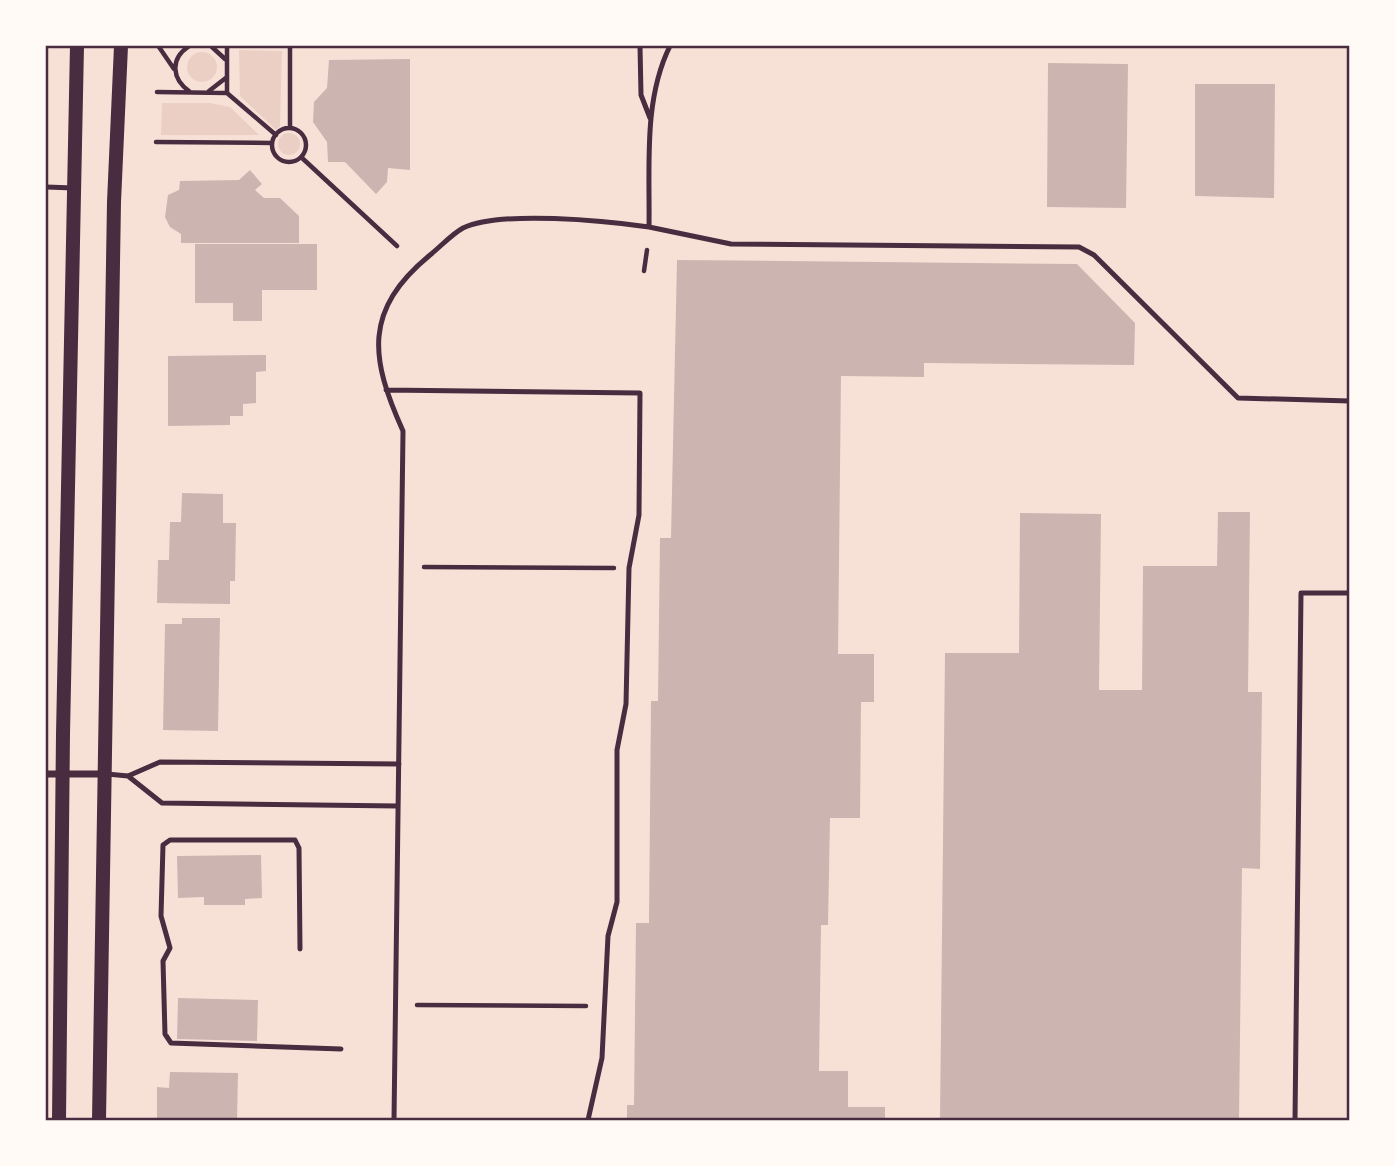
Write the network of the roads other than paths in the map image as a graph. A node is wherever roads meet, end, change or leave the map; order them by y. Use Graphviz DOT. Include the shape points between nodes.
graph roads {
  1 [pos="77,46"];
  2 [pos="121,46"];
  3 [pos="640,46"];
  4 [pos="670,46"];
  5 [pos="651,121"];
  6 [pos="46,187"];
  7 [pos="75,188"];
  8 [pos="649,227"];
  9 [pos="386,390"];
  10 [pos="1349,401"];
  11 [pos="1349,593"];
  12 [pos="399,764"];
  13 [pos="46,774"];
  14 [pos="63,774"];
  15 [pos="105,774"];
  16 [pos="128,775"];
  17 [pos="398,806"];
  18 [pos="300,949"];
  19 [pos="341,1049"];
  20 [pos="59,1121"];
  21 [pos="99,1121"];
  22 [pos="394,1121"];
  23 [pos="587,1121"];
  24 [pos="1295,1121"];
  1 -- 7 [label="main road"];
  2 -- 15 [label="main road" via="114,202"];
  3 -- 5 [label="lane" via="641,94"];
  4 -- 5 [label="lane"];
  5 -- 8 [label="lane"];
  6 -- 7 [label="lane"];
  7 -- 14 [label="main road"];
  8 -- 9 [label="lane" via="507,219 463,228 397,287 378,326 380,371"];
  8 -- 10 [label="lane" via="731,244 1079,247 1094,255 1238,398"];
  9 -- 12 [label="lane" via="403,431"];
  9 -- 23 [label="lane" via="640,393 639,514 629,568 626,704 617,750 617,902 608,936 602,1058"];
  11 -- 24 [label="lane" via="1301,593"];
  12 -- 16 [label="lane" via="160,762"];
  12 -- 17 [label="lane"];
  13 -- 14 [label="street"];
  14 -- 15 [label="street"];
  14 -- 20 [label="main road"];
  15 -- 16 [label="lane"];
  15 -- 21 [label="main road"];
  16 -- 17 [label="lane" via="162,803"];
  17 -- 22 [label="lane"];
  18 -- 19 [label="lane" via="299,848 295,840 170,840 163,845 161,916 170,948 163,961 165,1034 171,1043"];
}
